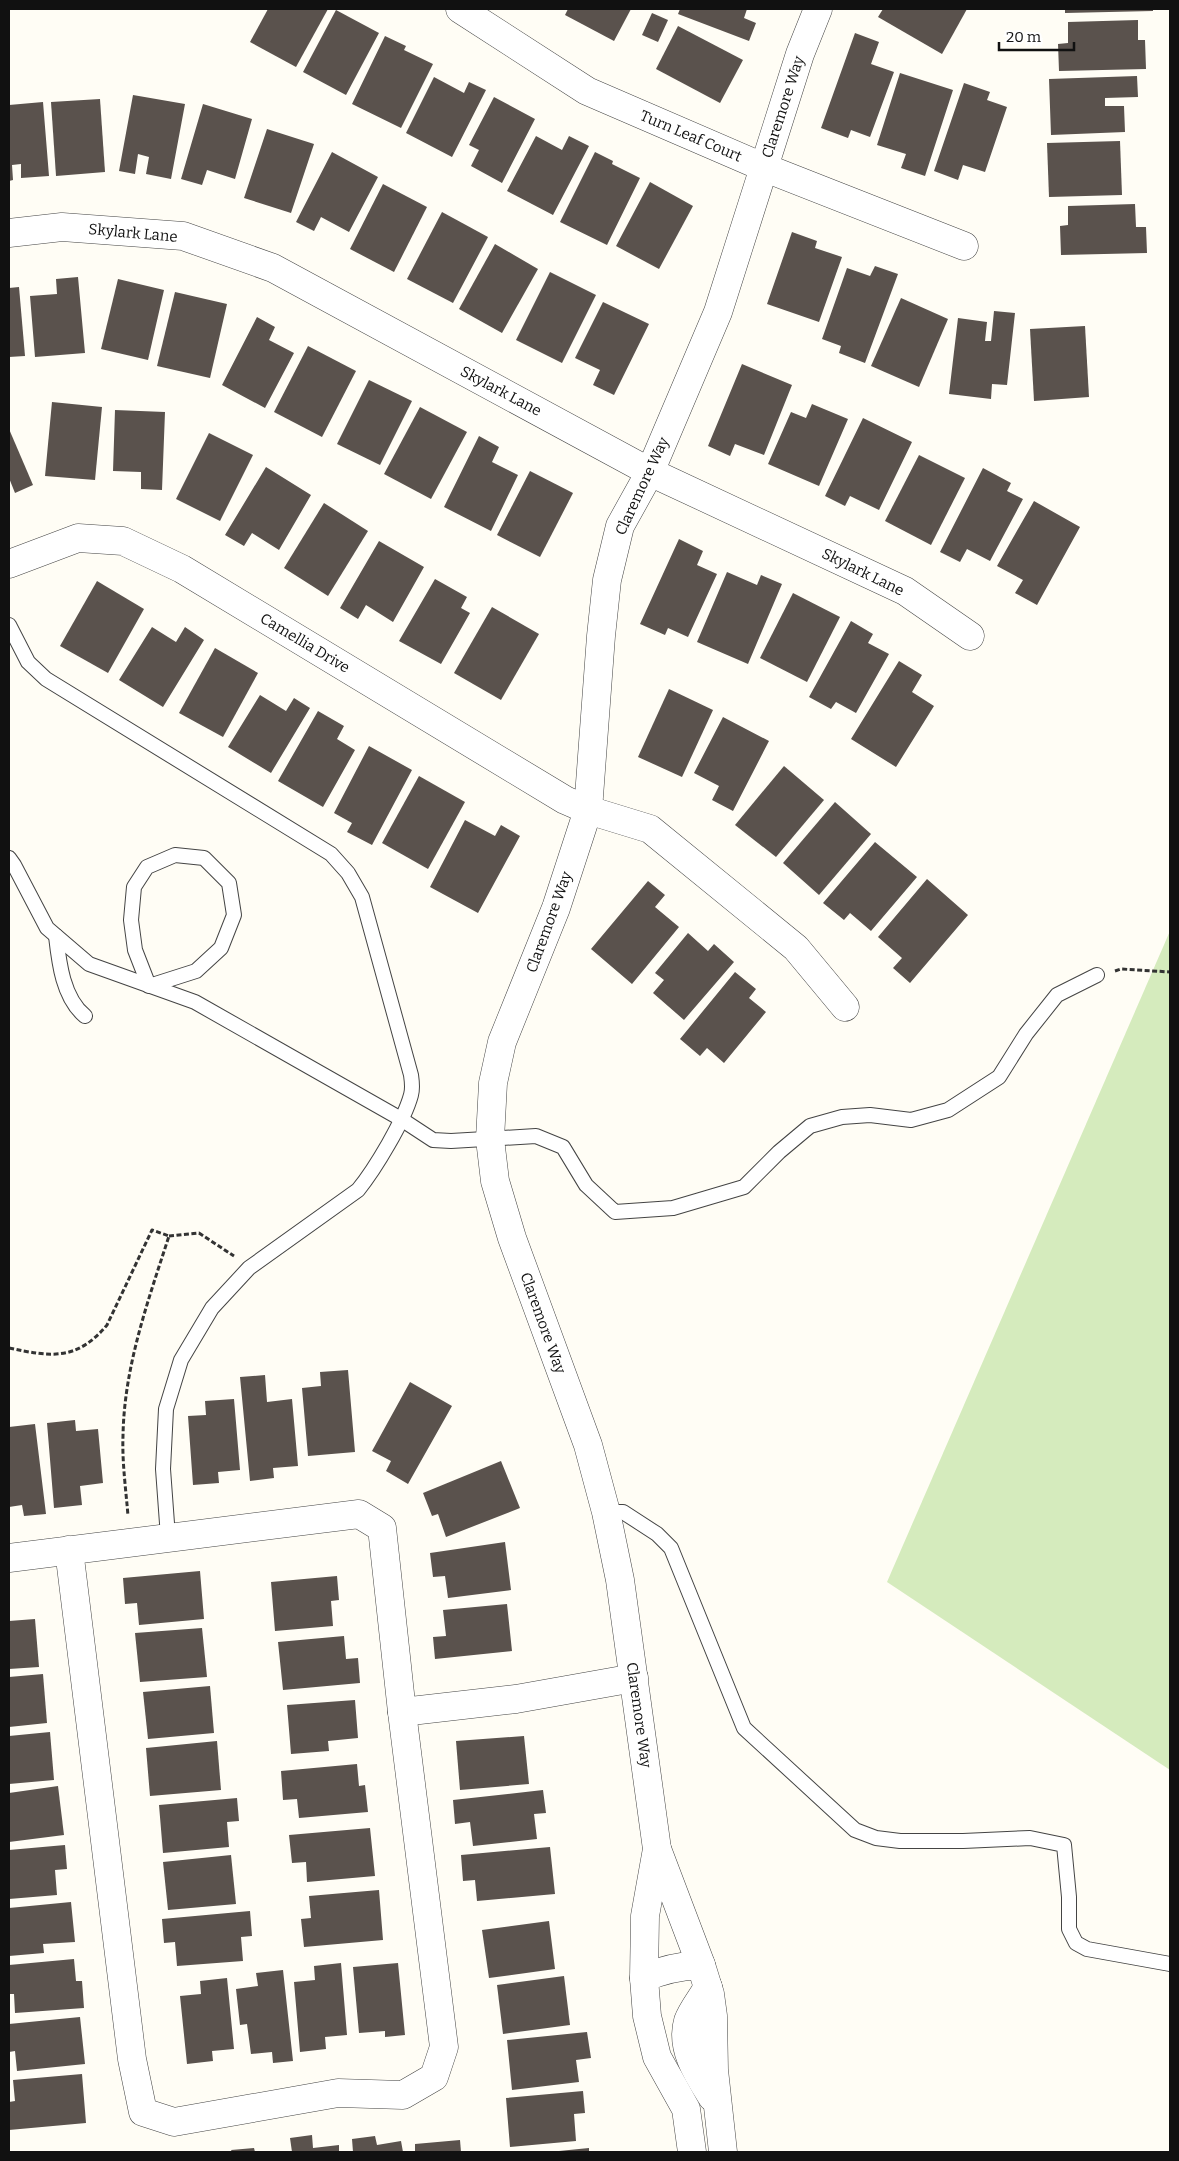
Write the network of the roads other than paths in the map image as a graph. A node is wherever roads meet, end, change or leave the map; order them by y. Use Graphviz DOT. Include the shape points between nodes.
graph roads {
  1 [pos="460,9"];
  2 [pos="818,9"];
  3 [pos="763,167"];
  4 [pos="9,233"];
  5 [pos="964,246"];
  6 [pos="650,472"];
  7 [pos="9,564"];
  8 [pos="9,625"];
  9 [pos="970,636"];
  10 [pos="588,810"];
  11 [pos="9,858"];
  12 [pos="56,936"];
  13 [pos="1097,975"];
  14 [pos="149,986"];
  15 [pos="845,1007"];
  16 [pos="85,1016"];
  17 [pos="401,1119"];
  18 [pos="490,1139"];
  19 [pos="606,1512"];
  20 [pos="168,1537"];
  21 [pos="69,1550"];
  22 [pos="9,1558"];
  23 [pos="634,1678"];
  24 [pos="402,1712"];
  25 [pos="657,1849"];
  26 [pos="1170,1964"];
  27 [pos="704,1976"];
  28 [pos="644,1978"];
  29 [pos="692,2152"];
  30 [pos="723,2152"];
  1 -- 3 [label="street, Turn Leaf Court" via="587,91"];
  2 -- 3 [label="street, Claremore Way"];
  3 -- 5 [label="street, Turn Leaf Court"];
  3 -- 6 [label="street, Claremore Way" via="718,312"];
  4 -- 6 [label="street, Skylark Lane" via="62,226 182,236 273,268"];
  6 -- 9 [label="street, Skylark Lane" via="905,591"];
  6 -- 10 [label="street, Claremore Way" via="620,526 607,580"];
  7 -- 10 [label="street, Camellia Drive" via="78,538 123,541 182,569 565,800"];
  8 -- 17 [label="lane" via="28,662 46,679 331,854 348,873 362,897 411,1075 411,1096"];
  10 -- 15 [label="street, Camellia Drive" via="650,829 796,948"];
  10 -- 18 [label="street, Claremore Way" via="556,908 502,1042 493,1083"];
  11 -- 12 [label="lane" via="47,928"];
  12 -- 14 [label="lane" via="89,964"];
  12 -- 16 [label="lane" via="59,964 67,989 78,1011"];
  13 -- 18 [label="lane" via="1057,995 1026,1034 999,1077 948,1110 911,1120 870,1115 842,1117 810,1126 744,1187 673,1208 615,1212 586,1185 563,1147 536,1136"];
  14 -- 14 [label="lane" via="196,971 221,948 234,914 229,883 204,858 175,855 147,867 134,887 131,920 135,950"];
  14 -- 17 [label="lane" via="195,1002"];
  17 -- 18 [label="lane" via="433,1140"];
  17 -- 20 [label="lane" via="369,1177 358,1190 252,1266 212,1308 181,1360 166,1409 163,1469"];
  18 -- 19 [label="street, Claremore Way" via="495,1181 512,1238 588,1445"];
  19 -- 23 [label="street, Claremore Way"];
  19 -- 26 [label="lane" via="624,1512 657,1534 671,1548 744,1728 855,1830 876,1838 900,1841 1030,1838 1064,1845 1069,1929 1076,1943 1087,1949"];
  20 -- 21 [label="street"];
  20 -- 24 [label="street" via="359,1514 382,1528"];
  21 -- 22 [label="street"];
  21 -- 24 [label="street" via="132,2059 143,2112 174,2122 338,2094 403,2095 434,2077 444,2047"];
  23 -- 24 [label="street" via="516,1699"];
  23 -- 25 [label="street, Claremore Way"];
  25 -- 27 [label="street, Claremore Way"];
  25 -- 28 [label="street, Claremore Way" via="645,1916"];
  27 -- 28 [label="street" via="683,1966"];
  27 -- 30 [label="street, Claremore Way" via="713,2016 714,2070"];
  28 -- 29 [label="street, Claremore Way" via="646,2016 658,2057 686,2110"];
}
